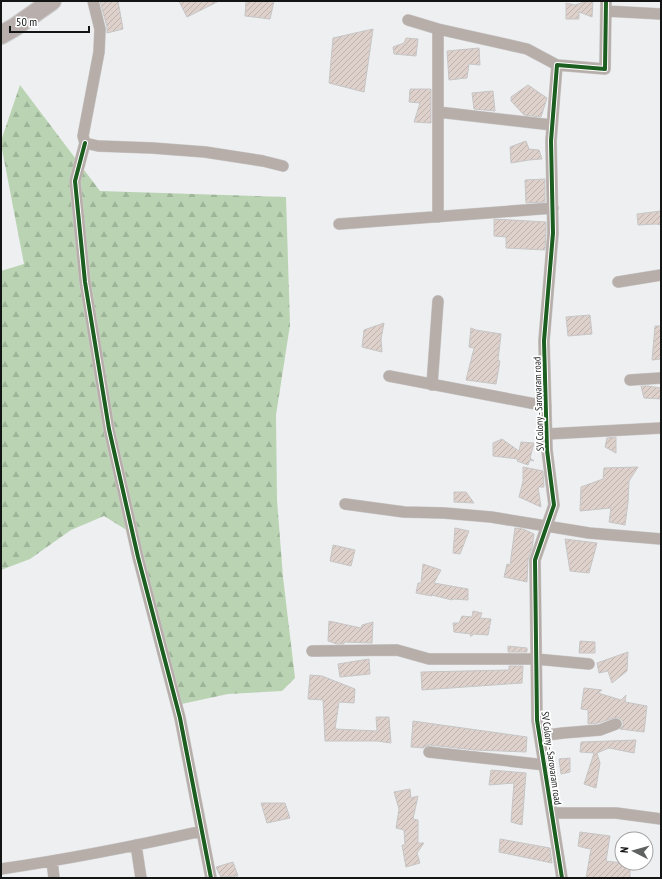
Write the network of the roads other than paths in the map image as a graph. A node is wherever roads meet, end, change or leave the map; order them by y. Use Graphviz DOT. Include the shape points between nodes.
graph roads {
  1 [pos="34,1"];
  2 [pos="52,1"];
  3 [pos="92,1"];
  4 [pos="606,6"];
  5 [pos="661,14"];
  6 [pos="408,20"];
  7 [pos="1,23"];
  8 [pos="438,29"];
  9 [pos="1,35"];
  10 [pos="557,65"];
  11 [pos="438,112"];
  12 [pos="552,125"];
  13 [pos="85,143"];
  14 [pos="283,166"];
  15 [pos="553,208"];
  16 [pos="438,217"];
  17 [pos="339,224"];
  18 [pos="661,275"];
  19 [pos="618,282"];
  20 [pos="438,301"];
  21 [pos="388,376"];
  22 [pos="661,378"];
  23 [pos="630,380"];
  24 [pos="432,385"];
  25 [pos="546,406"];
  26 [pos="661,428"];
  27 [pos="547,434"];
  28 [pos="345,504"];
  29 [pos="547,526"];
  30 [pos="661,539"];
  31 [pos="312,651"];
  32 [pos="536,659"];
  33 [pos="589,664"];
  34 [pos="616,724"];
  35 [pos="540,736"];
  36 [pos="429,752"];
  37 [pos="545,765"];
  38 [pos="552,813"];
  39 [pos="661,819"];
  40 [pos="202,831"];
  41 [pos="136,845"];
  42 [pos="52,861"];
  43 [pos="1,869"];
  44 [pos="54,878"];
  45 [pos="141,878"];
  46 [pos="211,878"];
  47 [pos="562,878"];
  1 -- 7 [label="main road"];
  2 -- 9 [label="main road"];
  3 -- 13 [label="street" via="100,29 99,52 83,136"];
  4 -- 5 [label="street"];
  4 -- 10 [label="street" via="605,69"];
  6 -- 8 [label="street"];
  8 -- 10 [label="street" via="527,49"];
  8 -- 11 [label="street"];
  10 -- 12 [label="street, SV Colony - Sarovaram road"];
  11 -- 12 [label="street"];
  11 -- 16 [label="street"];
  12 -- 15 [label="street, SV Colony - Sarovaram road"];
  13 -- 14 [label="street" via="98,146 204,152"];
  13 -- 40 [label="street" via="75,181 85,282 109,429 138,557 180,718"];
  15 -- 16 [label="street"];
  15 -- 25 [label="street, SV Colony - Sarovaram road" via="544,341"];
  16 -- 17 [label="street"];
  18 -- 19 [label="street"];
  20 -- 24 [label="street"];
  21 -- 24 [label="street"];
  22 -- 23 [label="street"];
  24 -- 25 [label="street"];
  25 -- 27 [label="street, SV Colony - Sarovaram road"];
  26 -- 27 [label="street"];
  27 -- 29 [label="street, SV Colony - Sarovaram road" via="554,506"];
  28 -- 29 [label="street" via="404,512 491,517"];
  29 -- 30 [label="street" via="589,533"];
  29 -- 32 [label="street, SV Colony - Sarovaram road" via="535,560"];
  31 -- 32 [label="street" via="397,650 429,659"];
  32 -- 33 [label="street"];
  32 -- 35 [label="street, SV Colony - Sarovaram road" via="537,720"];
  34 -- 35 [label="street" via="595,730"];
  35 -- 37 [label="street, SV Colony - Sarovaram road"];
  36 -- 37 [label="street"];
  37 -- 38 [label="street, SV Colony - Sarovaram road"];
  38 -- 39 [label="street" via="616,813"];
  38 -- 47 [label="street, SV Colony - Sarovaram road"];
  40 -- 41 [label="street"];
  40 -- 46 [label="street"];
  41 -- 42 [label="street"];
  41 -- 45 [label="street"];
  42 -- 43 [label="street"];
  42 -- 44 [label="street"];
}
